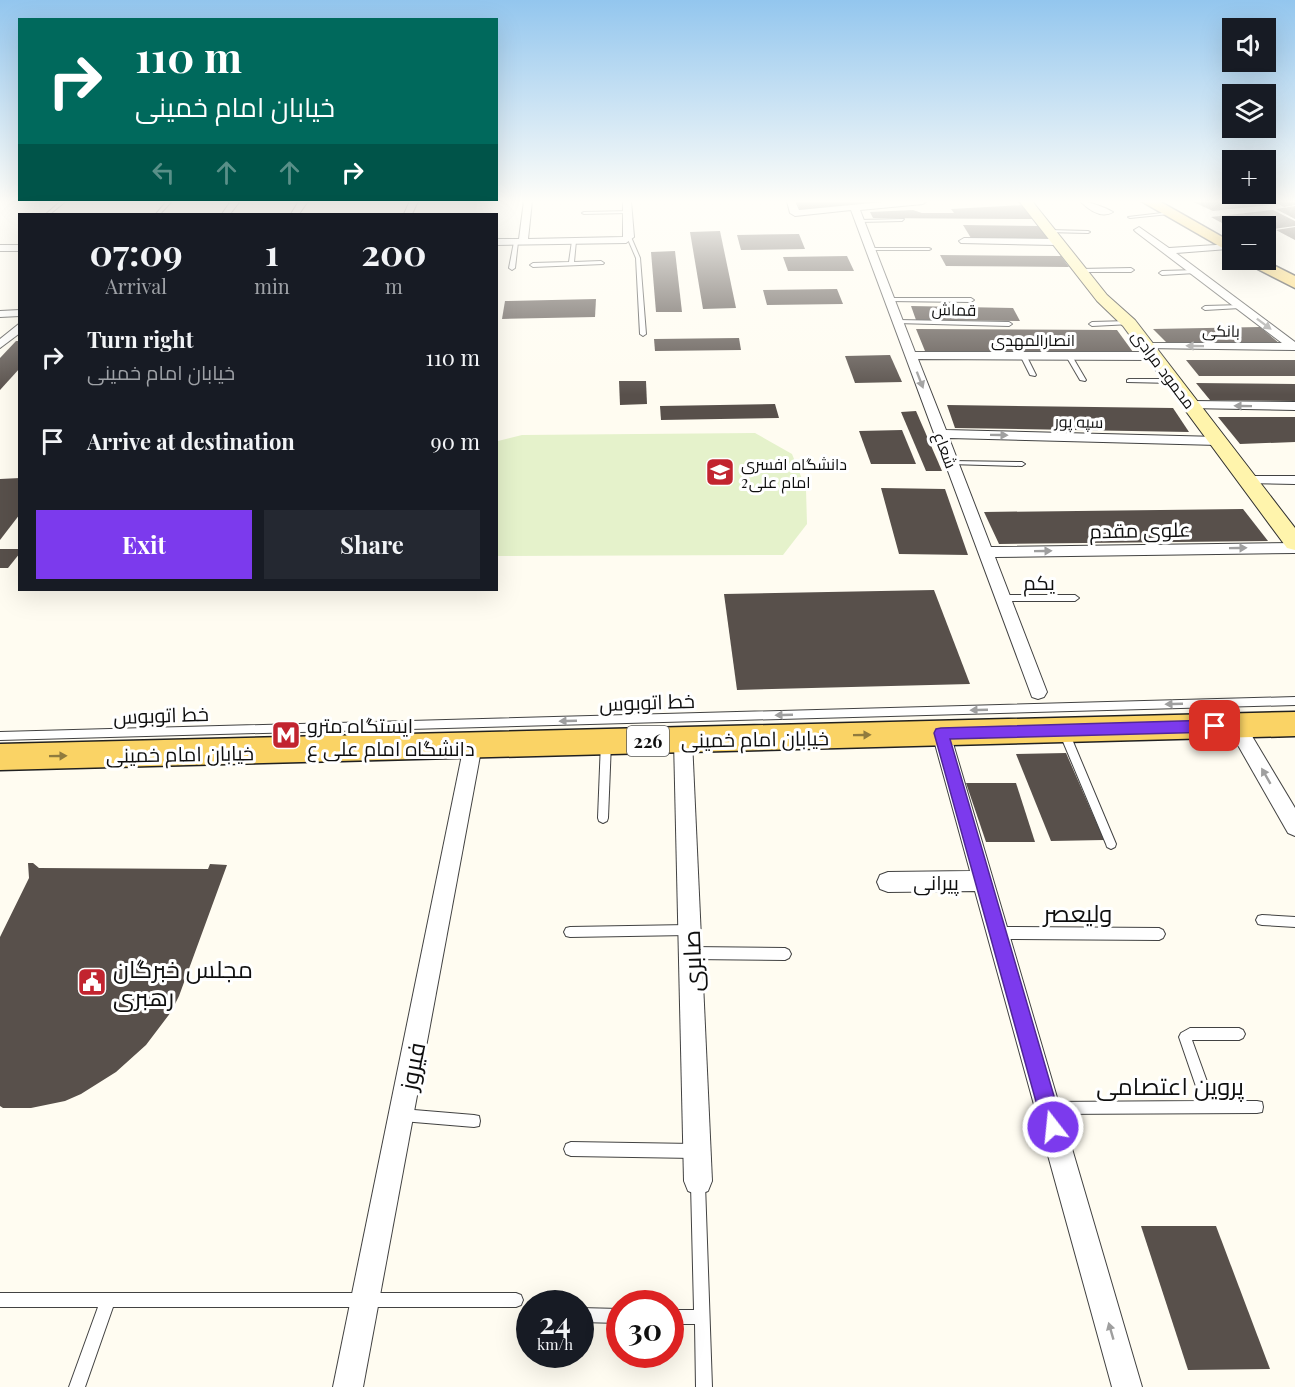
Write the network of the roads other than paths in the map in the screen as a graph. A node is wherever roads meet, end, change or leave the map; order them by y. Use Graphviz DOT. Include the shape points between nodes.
graph roads {
  1 [pos="638,266"];
  2 [pos="877,266"];
  3 [pos="1076,266"];
  4 [pos="1187,266"];
  5 [pos="1278,266"];
  6 [pos="1131,270"];
  7 [pos="1271,270"];
  8 [pos="1080,271"];
  9 [pos="1194,271"];
  10 [pos="1162,273"];
  11 [pos="1295,275"];
  12 [pos="1295,283"];
  13 [pos="890,300"];
  14 [pos="971,300"];
  15 [pos="1240,306"];
  16 [pos="1205,308"];
  17 [pos="18,313"];
  18 [pos="0,314"];
  19 [pos="898,322"];
  20 [pos="1129,323"];
  21 [pos="1009,324"];
  22 [pos="1092,324"];
  23 [pos="18,328"];
  24 [pos="642,334"];
  25 [pos="0,345"];
  26 [pos="1295,347"];
  27 [pos="1151,351"];
  28 [pos="910,355"];
  29 [pos="1023,356"];
  30 [pos="1069,356"];
  31 [pos="1033,375"];
  32 [pos="1083,380"];
  33 [pos="1129,381"];
  34 [pos="1174,381"];
  35 [pos="1191,405"];
  36 [pos="1295,406"];
  37 [pos="940,434"];
  38 [pos="1218,441"];
  39 [pos="951,463"];
  40 [pos="1022,464"];
  41 [pos="1247,480"];
  42 [pos="1295,480"];
  43 [pos="1289,528"];
  44 [pos="1295,546"];
  45 [pos="985,552"];
  46 [pos="1002,598"];
  47 [pos="1075,598"];
  48 [pos="1038,692"];
  49 [pos="1295,701"];
  50 [pos="1295,724"];
  51 [pos="1236,726"];
  52 [pos="1063,730"];
  53 [pos="941,733"];
  54 [pos="0,736"];
  55 [pos="683,740"];
  56 [pos="606,742"];
  57 [pos="473,745"];
  58 [pos="0,757"];
  59 [pos="603,818"];
  60 [pos="1295,827"];
  61 [pos="1111,844"];
  62 [pos="983,881"];
  63 [pos="888,882"];
  64 [pos="1262,920"];
  65 [pos="1295,922"];
  66 [pos="690,930"];
  67 [pos="570,932"];
  68 [pos="998,933"];
  69 [pos="1159,934"];
  70 [pos="690,953"];
  71 [pos="784,954"];
  72 [pos="1239,1034"];
  73 [pos="1210,1107"];
  74 [pos="1257,1107"];
  75 [pos="1048,1108"];
  76 [pos="401,1115"];
  77 [pos="474,1121"];
  78 [pos="572,1149"];
  79 [pos="697,1151"];
  80 [pos="698,1181"];
  81 [pos="365,1299"];
  82 [pos="0,1300"];
  83 [pos="108,1300"];
  84 [pos="516,1300"];
  85 [pos="684,1317"];
  86 [pos="702,1317"];
  87 [pos="77,1387"];
  88 [pos="348,1387"];
  89 [pos="704,1387"];
  90 [pos="1127,1387"];
  1 -- 24 [label="lane"];
  2 -- 13 [label="street, شعاع"];
  3 -- 8 [label="street, محمود مرادی"];
  4 -- 9 [label="street"];
  5 -- 11 [label="main road"];
  6 -- 8 [label="lane"];
  7 -- 12 [label="main road"];
  8 -- 20 [label="street, محمود مرادی"];
  9 -- 10 [label="lane"];
  9 -- 15 [label="street"];
  13 -- 14 [label="lane"];
  13 -- 19 [label="street, شعاع"];
  15 -- 16 [label="lane"];
  15 -- 26 [label="street, one-way"];
  17 -- 18 [label="street"];
  19 -- 21 [label="lane, قماش"];
  19 -- 28 [label="street, شعاع"];
  20 -- 22 [label="lane"];
  20 -- 27 [label="street, محمود مرادی"];
  23 -- 25 [label="street"];
  26 -- 27 [label="street, بانکی, one-way"];
  27 -- 30 [label="street, انصارالمهدی"];
  27 -- 34 [label="street, محمود مرادی"];
  28 -- 29 [label="street, انصارالمهدی"];
  28 -- 37 [label="street, شعاع, one-way"];
  29 -- 30 [label="street, انصارالمهدی"];
  29 -- 31 [label="lane"];
  30 -- 32 [label="lane"];
  33 -- 34 [label="lane"];
  34 -- 35 [label="street, محمود مرادی"];
  36 -- 35 [label="street, one-way"];
  35 -- 38 [label="street, محمود مرادی"];
  37 -- 38 [label="street, سپه پور, one-way"];
  37 -- 39 [label="street, شعاع"];
  38 -- 41 [label="street, محمود مرادی"];
  39 -- 40 [label="lane"];
  39 -- 45 [label="street, شعاع"];
  41 -- 42 [label="street"];
  41 -- 43 [label="street, محمود مرادی"];
  43 -- 44 [label="street, محمود مرادی"];
  45 -- 44 [label="street, علوی مقدم, one-way"];
  45 -- 46 [label="street, شعاع"];
  46 -- 47 [label="lane, یکم"];
  46 -- 48 [label="street, شعاع"];
  49 -- 54 [label="lane, خط اتوبوس, one-way"];
  50 -- 51 [label="main road, خیابان امام خمینی / 226"];
  51 -- 52 [label="main road, خیابان امام خمینی / 226"];
  60 -- 51 [label="street, one-way"];
  52 -- 53 [label="main road, خیابان امام خمینی / 226"];
  52 -- 61 [label="lane"];
  55 -- 53 [label="main road, خیابان امام خمینی / 226, one-way"];
  53 -- 62 [label="street"];
  55 -- 56 [label="main road, خیابان امام خمینی / 226"];
  55 -- 66 [label="street, صابری"];
  56 -- 57 [label="main road, خیابان امام خمینی / 226"];
  56 -- 59 [label="lane"];
  58 -- 57 [label="main road, خیابان امام خمینی / 226, one-way"];
  57 -- 76 [label="street, فیروز"];
  62 -- 63 [label="street, پیرانی"];
  62 -- 68 [label="street"];
  64 -- 65 [label="lane"];
  66 -- 67 [label="lane"];
  66 -- 70 [label="street, صابری"];
  68 -- 69 [label="lane, ولیعصر"];
  68 -- 75 [label="street"];
  70 -- 71 [label="lane"];
  70 -- 79 [label="street, صابری"];
  72 -- 73 [label="lane" via="1185,1037"];
  73 -- 74 [label="lane, پروین اعتصامی"];
  73 -- 75 [label="lane, پروین اعتصامی"];
  90 -- 75 [label="street, one-way"];
  76 -- 77 [label="lane"];
  76 -- 81 [label="street, فیروز"];
  78 -- 79 [label="lane"];
  79 -- 80 [label="street, صابری"];
  80 -- 86 [label="lane"];
  81 -- 83 [label="lane"];
  81 -- 84 [label="lane"];
  81 -- 88 [label="street, فیروز"];
  82 -- 83 [label="lane"];
  83 -- 87 [label="lane"];
  85 -- 86 [label="lane"];
  86 -- 89 [label="lane"];
}
